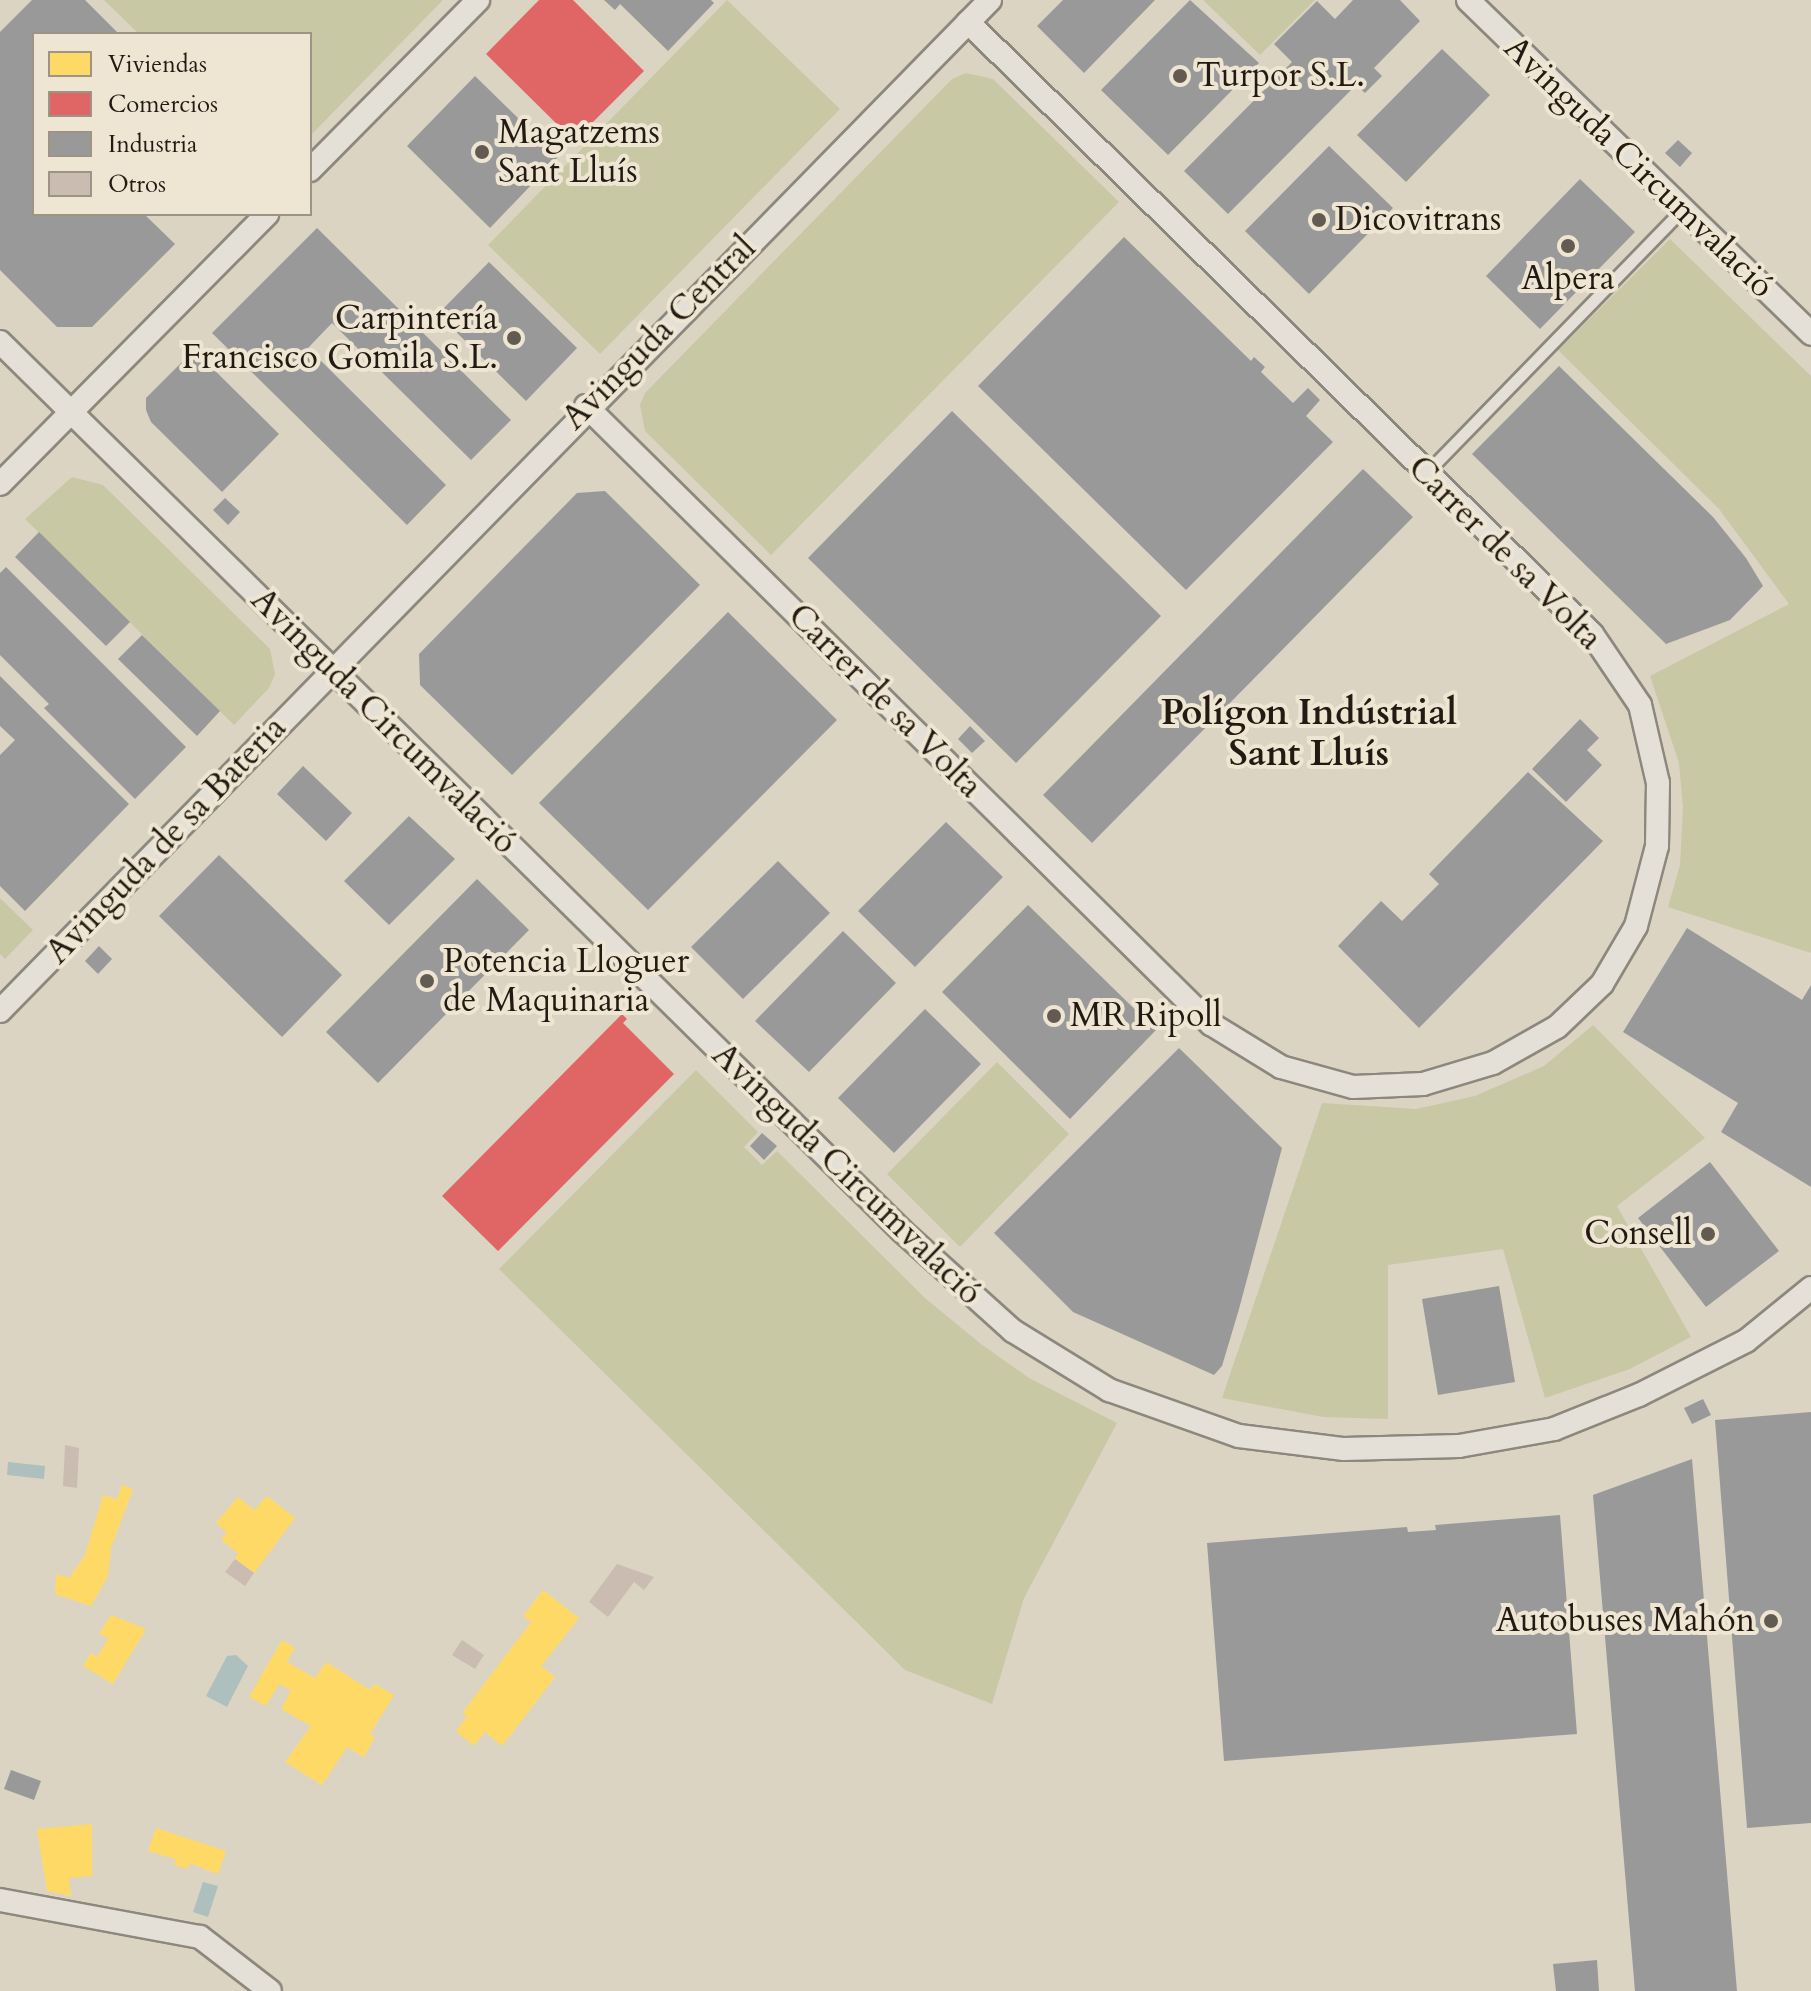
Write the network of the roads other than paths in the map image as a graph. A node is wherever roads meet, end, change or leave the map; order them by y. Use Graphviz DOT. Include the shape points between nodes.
graph roads {
  1 [pos="478,0"];
  2 [pos="990,0"];
  3 [pos="1468,0"];
  4 [pos="968,22"];
  5 [pos="312,168"];
  6 [pos="1683,209"];
  7 [pos="265,216"];
  8 [pos="1811,334"];
  9 [pos="0,342"];
  10 [pos="586,406"];
  11 [pos="71,412"];
  12 [pos="1427,472"];
  13 [pos="0,484"];
  14 [pos="331,669"];
  15 [pos="0,1011"];
  16 [pos="1811,1288"];
  17 [pos="0,1900"];
  18 [pos="270,1991"];
  1 -- 5 [label="street"];
  2 -- 4 [label="street, Avinguda Central"];
  3 -- 6 [label="street, Avinguda Circumvalació"];
  4 -- 10 [label="street, Avinguda Central"];
  4 -- 12 [label="street, Carrer de sa Volta"];
  6 -- 8 [label="street, Avinguda Circumvalació"];
  6 -- 12 [label="lane"];
  7 -- 11 [label="street"];
  9 -- 11 [label="street, Avinguda Circumvalació"];
  10 -- 12 [label="street, Carrer de sa Volta" via="1211,1024 1281,1067 1353,1087 1423,1084 1493,1063 1557,1027 1602,984 1636,926 1657,846 1658,783 1640,705 1592,634"];
  10 -- 14 [label="street, Avinguda Central"];
  11 -- 13 [label="street"];
  11 -- 14 [label="street, Avinguda Circumvalació"];
  14 -- 15 [label="street, Avinguda de sa Bateria"];
  14 -- 16 [label="street, Avinguda Circumvalació" via="902,1231 1013,1331 1109,1390 1239,1436 1344,1449 1459,1446 1554,1429 1639,1395 1746,1341"];
  17 -- 18 [label="street" via="200,1937"];
}
